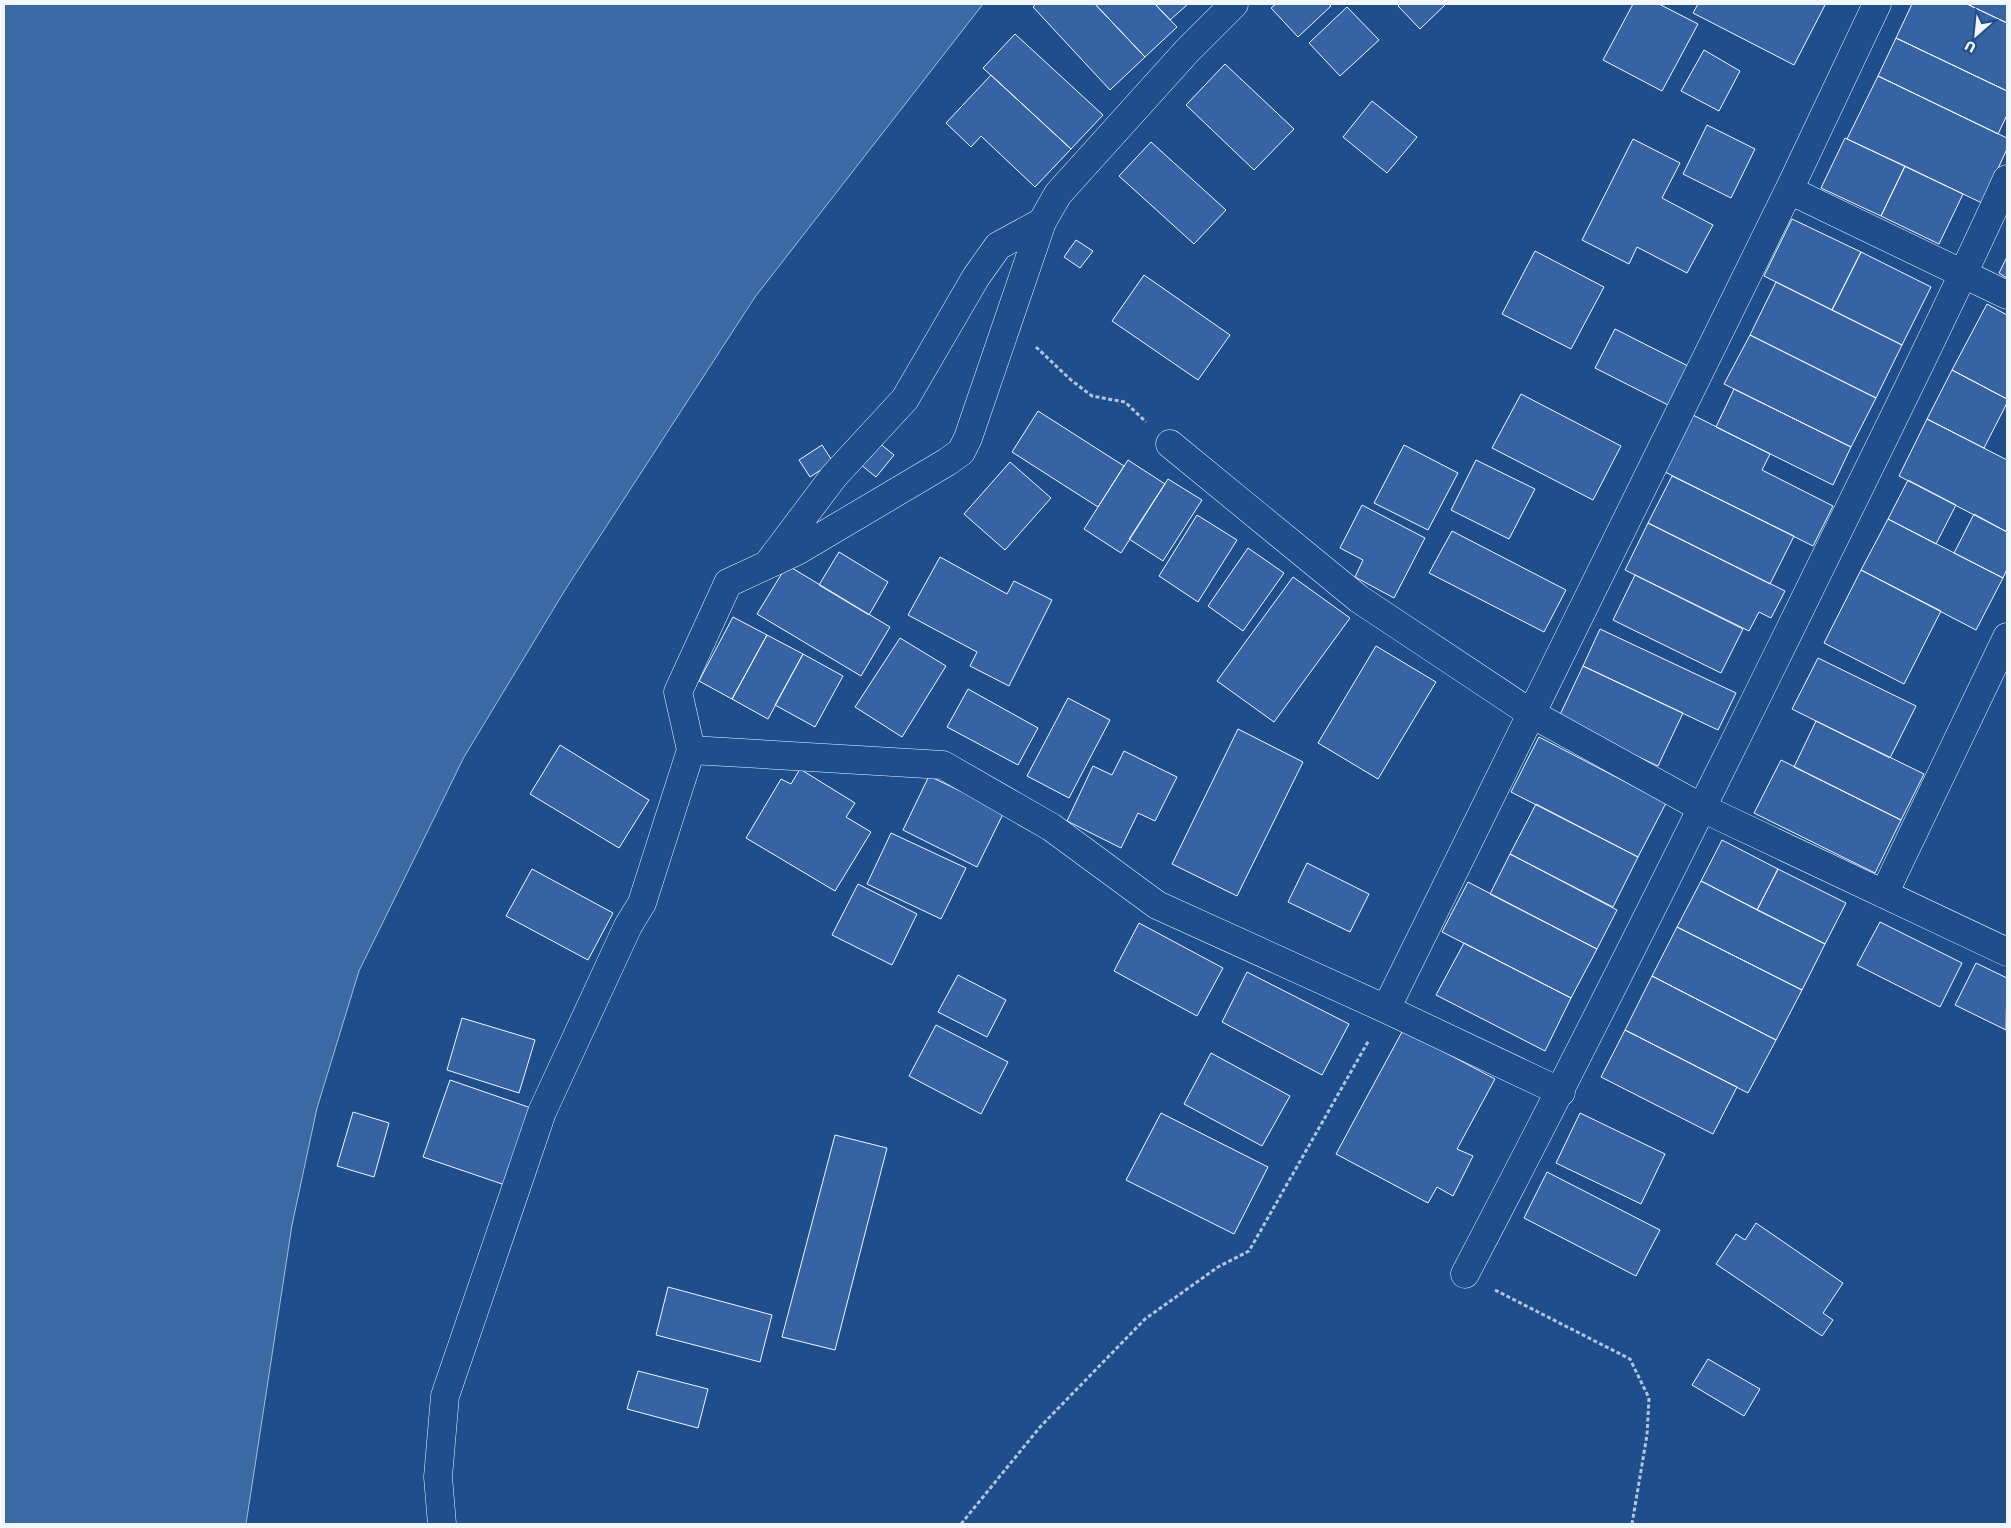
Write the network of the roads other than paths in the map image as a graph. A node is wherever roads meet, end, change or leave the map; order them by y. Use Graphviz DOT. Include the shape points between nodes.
graph roads {
  1 [pos="1234,4"];
  2 [pos="1877,4"];
  3 [pos="2007,179"];
  4 [pos="1789,190"];
  5 [pos="1042,222"];
  6 [pos="1964,274"];
  7 [pos="2007,295"];
  8 [pos="1170,444"];
  9 [pos="766,566"];
  10 [pos="2007,637"];
  11 [pos="2000,670"];
  12 [pos="1532,714"];
  13 [pos="691,750"];
  14 [pos="1702,808"];
  15 [pos="1884,894"];
  16 [pos="2007,952"];
  17 [pos="1386,1009"];
  18 [pos="1560,1092"];
  19 [pos="1465,1274"];
  20 [pos="442,1524"];
  1 -- 5 [label="street" via="1187,51 1058,194"];
  2 -- 4 [label="street"];
  3 -- 6 [label="street"];
  4 -- 6 [label="street"];
  4 -- 12 [label="street"];
  5 -- 9 [label="street" via="998,246 976,277 905,398 834,476"];
  5 -- 9 [label="street" via="961,452 797,551"];
  6 -- 7 [label="street"];
  6 -- 14 [label="street"];
  8 -- 12 [label="street" via="1359,599"];
  9 -- 13 [label="street" via="728,583 678,692"];
  10 -- 11 [label="street"];
  11 -- 15 [label="street"];
  12 -- 14 [label="street"];
  12 -- 17 [label="street"];
  13 -- 17 [label="street" via="944,765 1051,827 1157,905"];
  13 -- 20 [label="street" via="642,903 628,926 542,1112 446,1396 438,1477"];
  14 -- 15 [label="street"];
  14 -- 18 [label="street"];
  15 -- 16 [label="street"];
  17 -- 18 [label="street"];
  18 -- 19 [label="street"];
}
